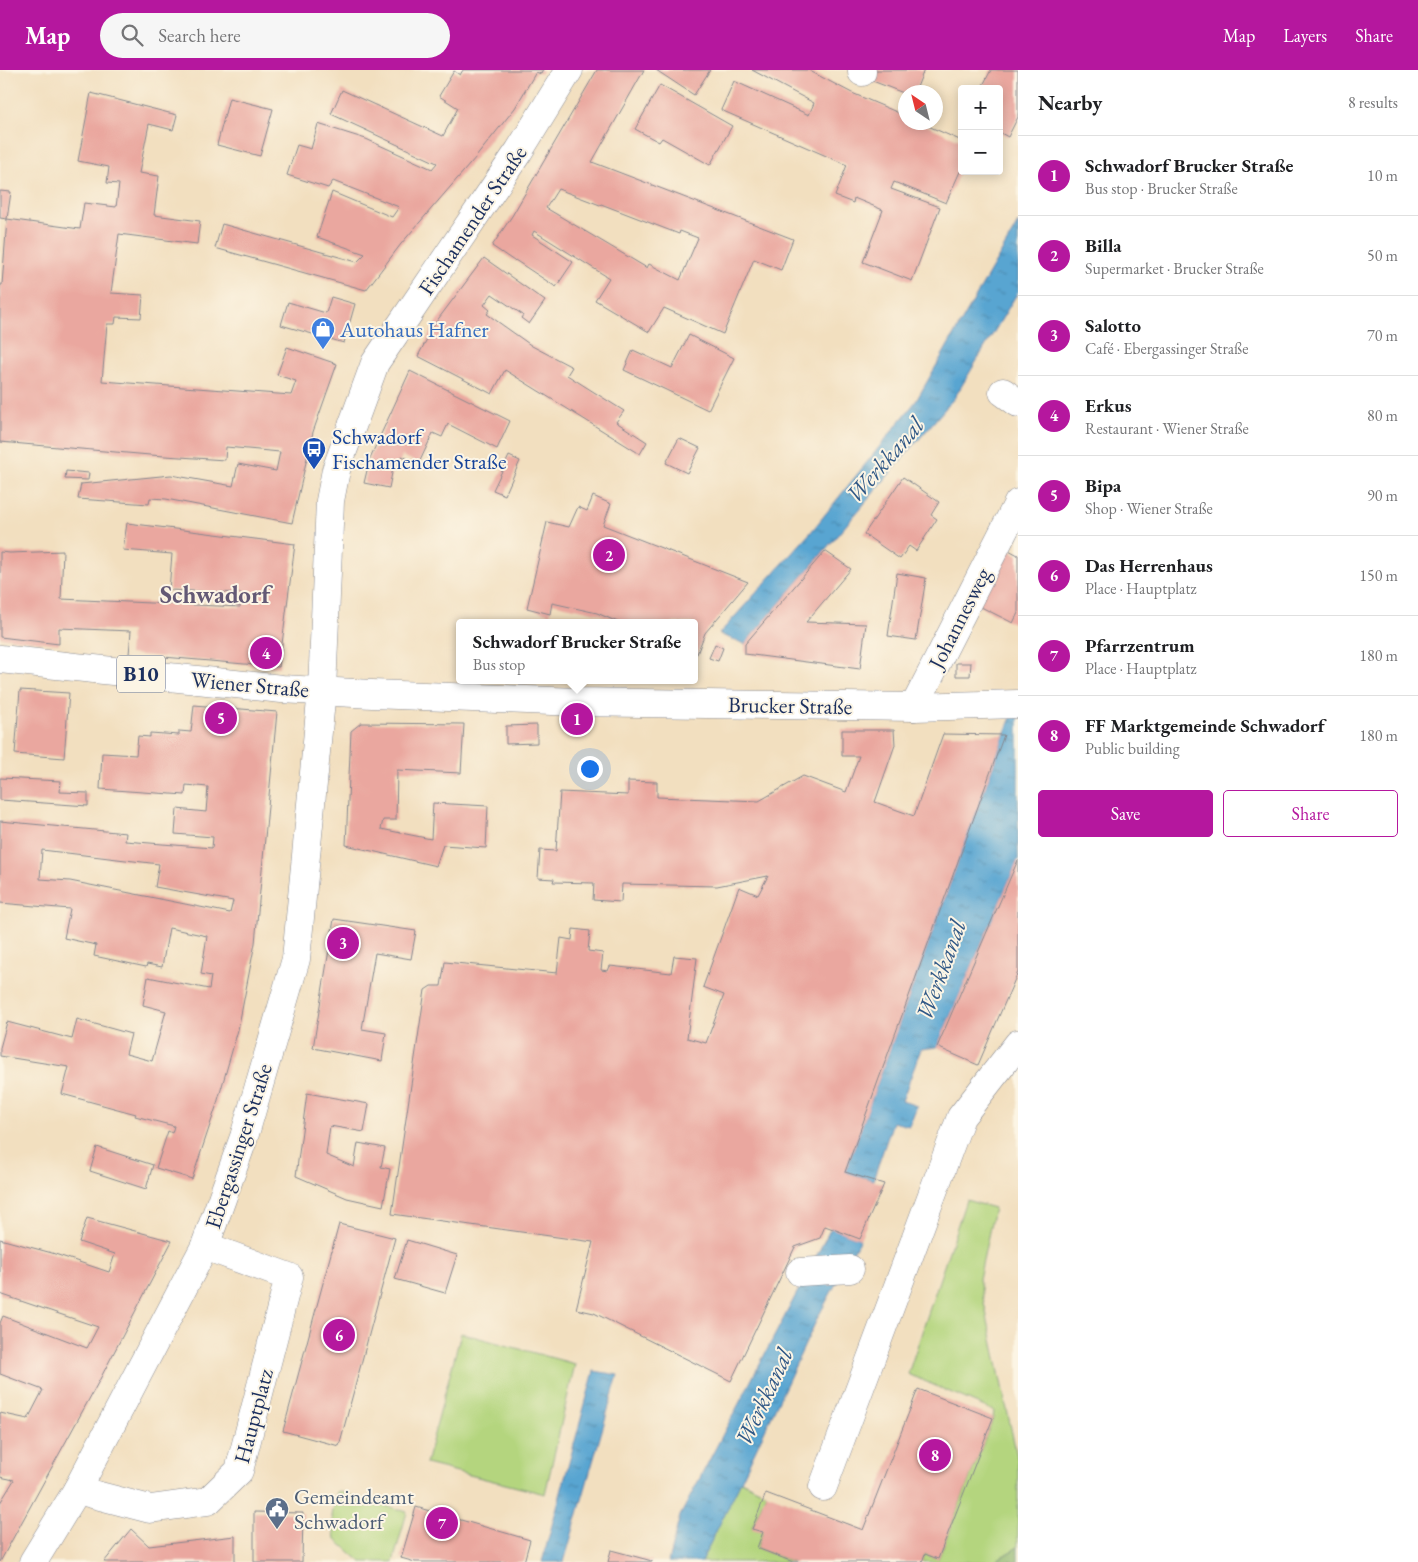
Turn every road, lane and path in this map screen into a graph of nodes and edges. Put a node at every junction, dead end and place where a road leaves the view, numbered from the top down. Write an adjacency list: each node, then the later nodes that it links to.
1 (569, 70): 4 (main road, Fischamender Straße)
2 (1018, 502): 6 (main road, Johannesweg)
3 (0, 659): 4 (main road, Wiener Straße / B10)
4 (322, 690): 6 (main road, Brucker Straße / B10); 8 (main road, Ebergassinger Straße)
5 (1009, 704): 6 (main road, Brucker Straße / B10)
6 (914, 707)
7 (1018, 1044): 11 (main road)
8 (204, 1246): 12 (main road, Ebergassinger Straße); 12 (main road, Hauptplatz)
9 (850, 1269): 10 (main road)
10 (800, 1272)
11 (822, 1487)
12 (77, 1490): 13 (main road, Ebergassinger Straße)
13 (33, 1562)

